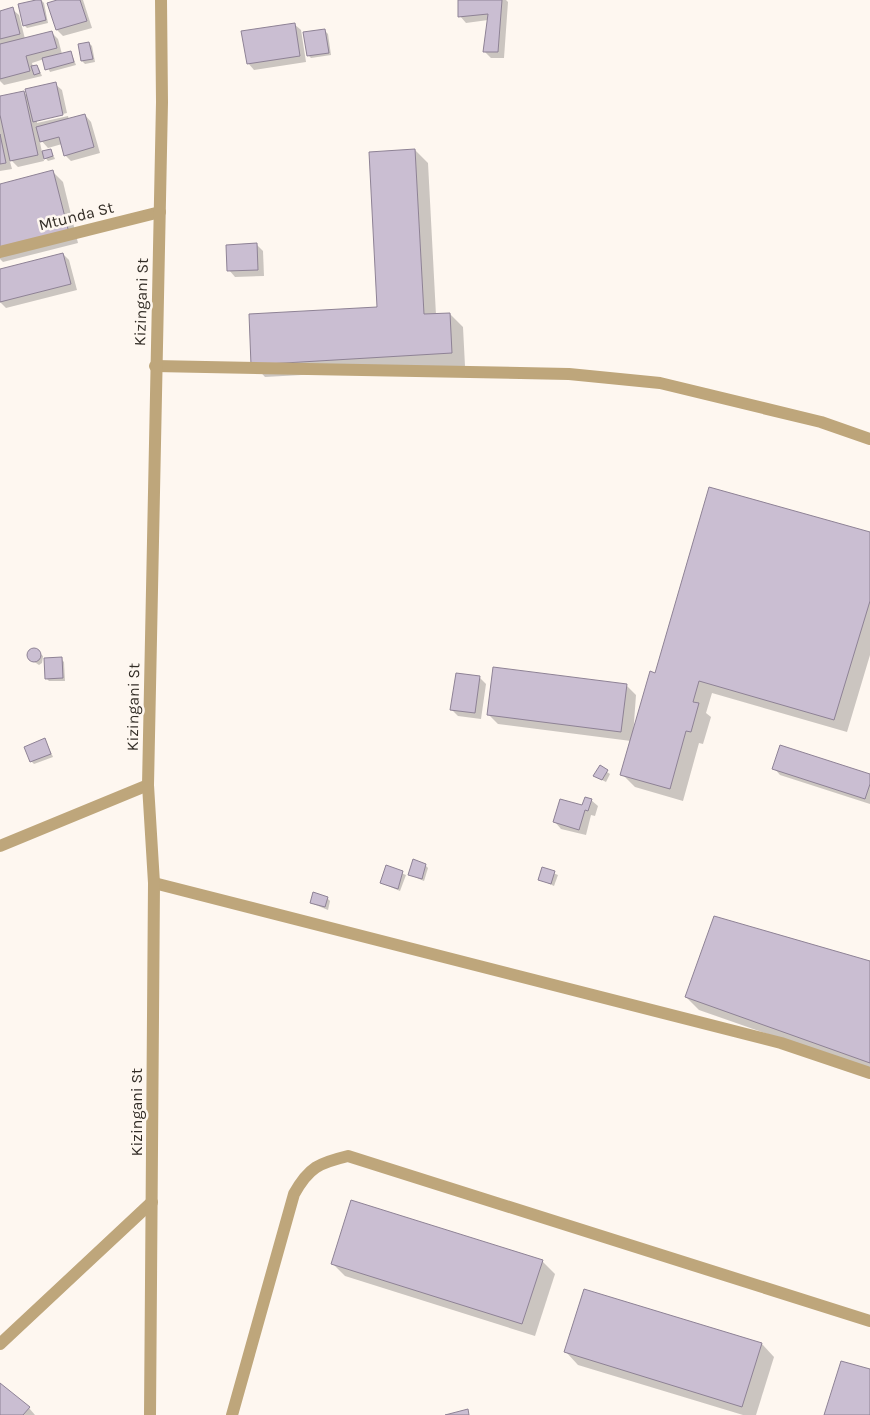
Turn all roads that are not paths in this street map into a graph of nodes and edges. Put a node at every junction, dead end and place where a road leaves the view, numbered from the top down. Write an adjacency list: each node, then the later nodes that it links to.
1 (161, 0): 2 (street, Kizingani St)
2 (160, 212): 3 (street, Mtunda St); 4 (street, Kizingani St)
3 (0, 252)
4 (155, 366): 5 (street); 6 (street, Kizingani St)
5 (870, 439)
6 (148, 786): 7 (street); 8 (street, Kizingani St)
7 (0, 846)
8 (154, 883): 9 (street); 10 (street, Kizingani St)
9 (870, 1073)
10 (152, 1202): 12 (street); 13 (street, Kizingani St)
11 (870, 1321): 14 (street)
12 (0, 1344)
13 (150, 1415)
14 (232, 1415)

